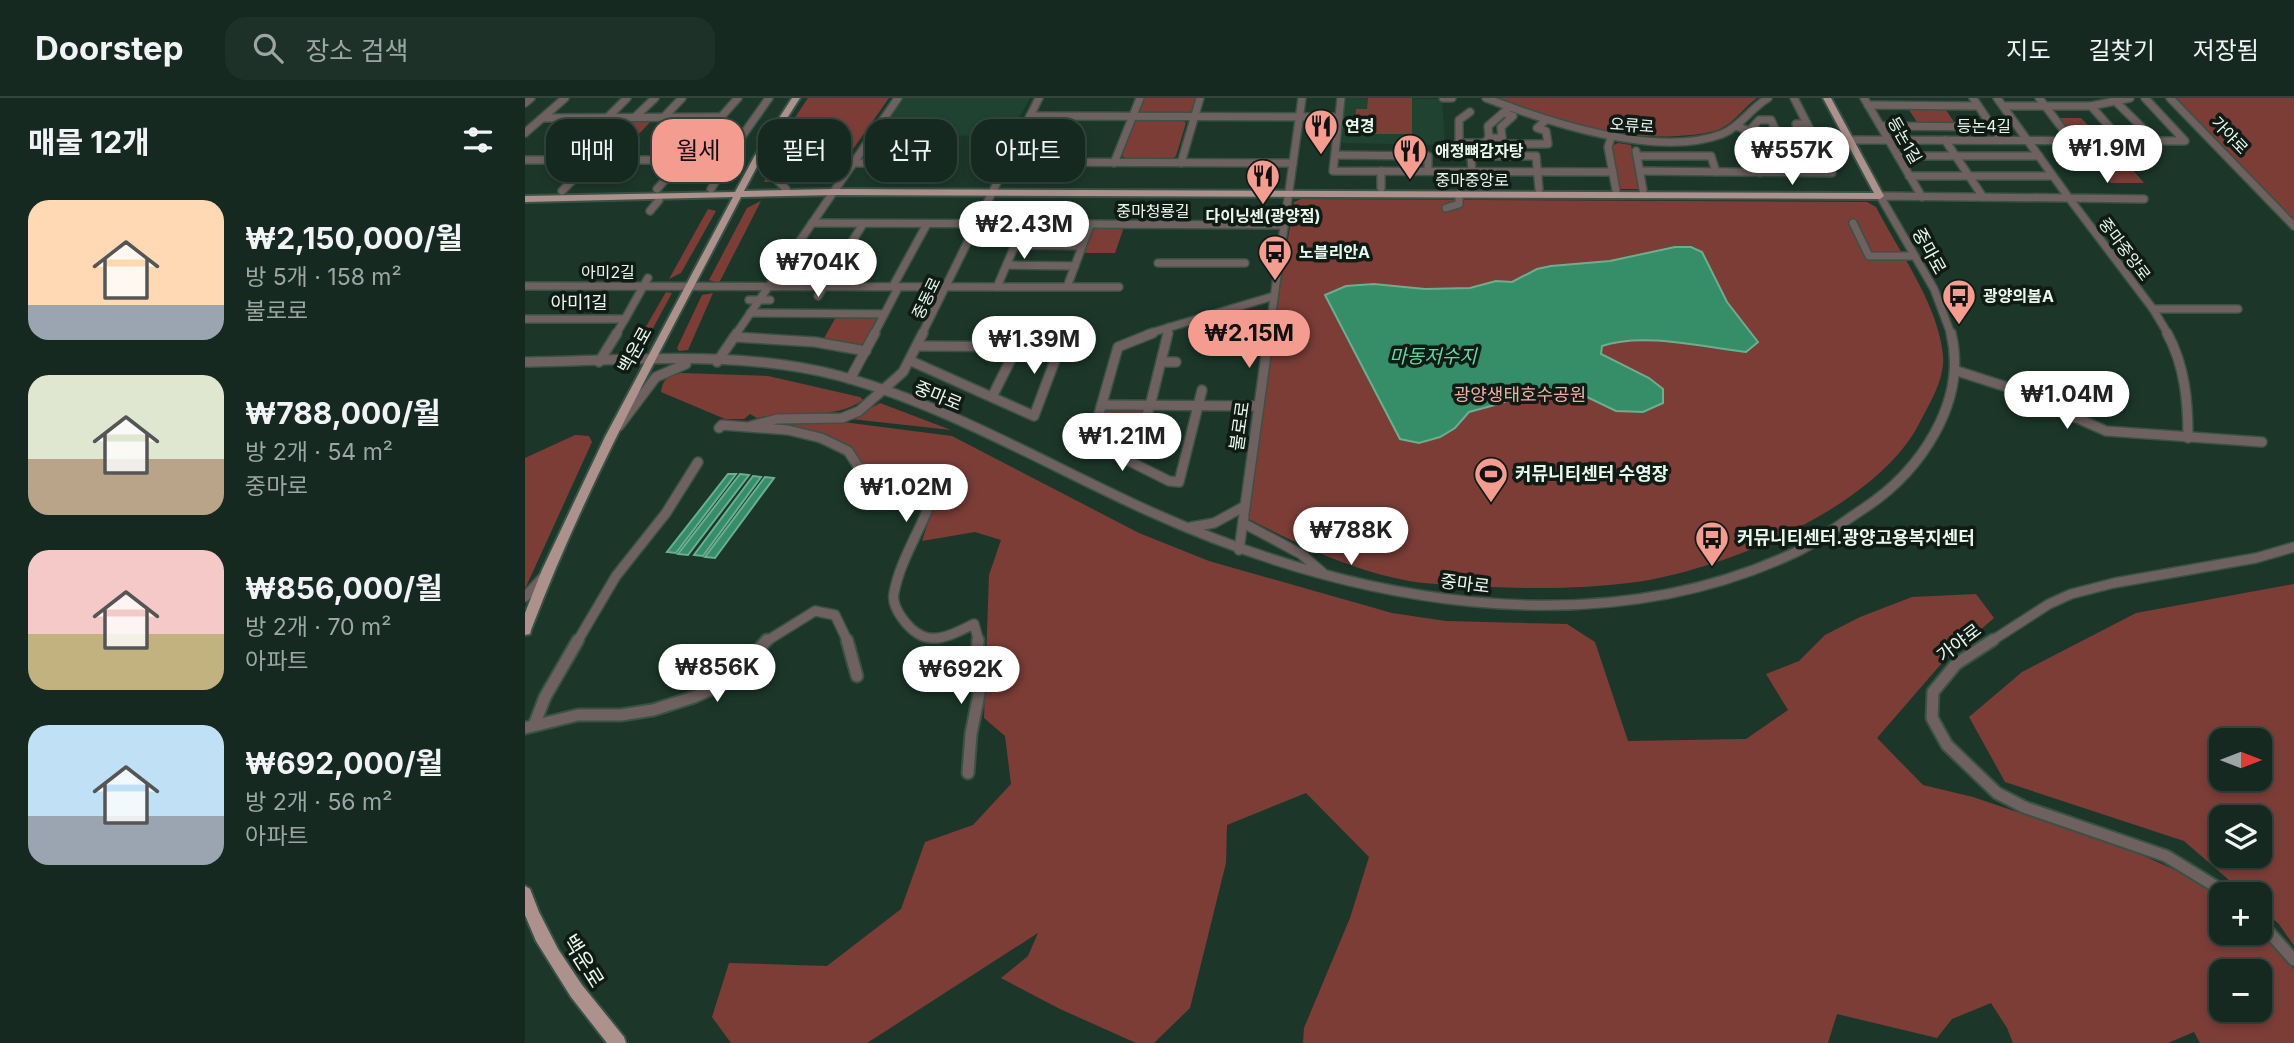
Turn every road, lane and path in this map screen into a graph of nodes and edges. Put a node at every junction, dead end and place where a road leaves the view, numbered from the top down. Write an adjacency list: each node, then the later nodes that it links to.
1 (531, 98): 29 (street)
2 (565, 98): 47 (street)
3 (627, 98): 41 (street)
4 (655, 98): 42 (street)
5 (682, 98): 43 (street)
6 (738, 98): 44 (street)
7 (769, 98): 102 (street)
8 (796, 98): 111 (main road, 백운로)
9 (898, 98): 80 (street)
10 (1039, 98): 38 (street, 중동로)
11 (1140, 98): 39 (street)
12 (1200, 98): 40 (street)
13 (1302, 98): 45 (street, 불로로)
14 (1341, 98): 46 (street)
15 (1443, 98): 16 (street)
16 (1453, 98)
17 (1486, 98): 34 (street, 오류로)
18 (1768, 98): 52 (street, 오류로)
19 (1794, 98): 50 (street)
20 (1827, 98): 59 (main road, 중마로)
21 (1864, 98): 30 (street, 등논1길)
22 (1973, 98): 31 (street)
23 (1997, 98): 32 (street)
24 (2039, 98): 35 (street)
25 (2130, 98): 28 (street)
26 (2145, 98): 67 (street, 등논4길)
27 (2170, 98): 133 (street, 가야로)
28 (2115, 100): 33 (street); 67 (street)
29 (525, 103)
30 (1868, 106): 31 (street); 51 (street, 등논1길)
31 (1978, 106): 53 (street)
32 (2003, 106): 35 (street); 64 (street)
33 (2091, 106): 35 (street); 66 (street)
34 (1510, 107): 37 (street); 49 (street, 오류로)
35 (2046, 107): 65 (street)
36 (1470, 112): 56 (street)
37 (1502, 113): 56 (street); 57 (street)
38 (1030, 116): 39 (street); 48 (street, 중동로)
39 (1133, 116): 40 (street); 83 (street)
40 (1195, 116): 45 (street); 84 (street)
41 (608, 117): 42 (street); 47 (street)
42 (635, 117): 43 (street)
43 (664, 117): 44 (street)
44 (721, 117)
45 (1299, 117): 46 (street); 85 (street, 불로로)
46 (1339, 117): 72 (street)
47 (543, 118): 55 (street)
48 (1028, 119)
49 (1546, 120): 54 (street); 58 (street, 오류로)
50 (1807, 124): 69 (street); 76 (street)
51 (1881, 126): 53 (street); 60 (street, 등논1길)
52 (1736, 127): 61 (street, 오류로); 69 (street)
53 (1992, 127): 63 (street)
54 (1537, 128): 70 (street); 70 (street)
55 (525, 134)
56 (1489, 138): 57 (street)
57 (1502, 138): 70 (street)
58 (1611, 138): 61 (street, 오류로); 90 (street)
59 (1851, 139): 60 (street, 등논4길); 115 (main road, 중마로)
60 (1888, 139): 62 (street, 등논4길); 74 (street, 등논1길)
61 (1633, 140): 73 (street)
62 (1945, 140): 63 (street, 등논4길); 77 (street)
63 (2001, 140): 64 (street, 등논4길)
64 (2027, 140): 65 (street, 등논4길); 75 (street)
65 (2071, 140): 66 (street, 등논4길)
66 (2121, 140): 67 (street, 등논4길); 71 (street)
67 (2155, 140)
68 (1768, 142): 69 (street)
69 (1781, 142)
70 (1537, 144)
71 (2103, 147)
72 (1335, 155): 86 (street); 87 (street)
73 (1637, 156): 91 (street); 92 (street)
74 (1898, 156): 77 (street); 94 (street, 등논1길)
75 (2039, 156): 77 (street); 96 (street)
76 (1824, 157): 93 (street); 93 (street)
77 (1956, 157): 95 (street)
78 (525, 160): 79 (street)
79 (546, 160)
80 (853, 163): 81 (street); 113 (street)
81 (865, 163)
82 (1085, 163): 83 (street)
83 (1114, 163): 84 (street)
84 (1181, 163): 85 (street)
85 (1293, 163): 110 (street, 불로로)
86 (1381, 171): 87 (street); 101 (street)
87 (1428, 171): 88 (street)
88 (1472, 172): 89 (street); 89 (street)
89 (1538, 172): 90 (street); 105 (street)
90 (1613, 172): 106 (street)
91 (1640, 172): 92 (street); 107 (street)
92 (1716, 172): 93 (street)
93 (1760, 173)
94 (1909, 176): 95 (street); 117 (street, 등논1길)
95 (1969, 176): 96 (street); 118 (street)
96 (2052, 176): 119 (street)
97 (571, 182): 109 (street)
98 (664, 182): 103 (street)
99 (778, 182): 112 (street)
100 (997, 182): 104 (street, 중동로)
101 (1381, 188): 105 (main road, 중마중앙로); 110 (main road, 중마중앙로)
102 (711, 189): 103 (main road); 111 (main road)
103 (657, 190): 109 (main road)
104 (993, 190): 110 (main road, 중마중앙로); 113 (main road, 중마중앙로); 129 (street, 중동로)
105 (1539, 190): 106 (main road, 중마중앙로)
106 (1616, 190): 107 (main road, 중마중앙로)
107 (1643, 190): 115 (main road, 중마중앙로)
108 (525, 191): 109 (main road)
109 (562, 191)
110 (1289, 191): 114 (main road, 중마중앙로); 132 (street, 불로로)
111 (741, 192): 112 (main road); 116 (main road); 145 (main road, 백운로)
112 (784, 192): 113 (main road, 중마중앙로)
113 (833, 192): 125 (street)
114 (1458, 194): 115 (main road, 중마중앙로); 123 (street)
115 (1879, 194): 117 (street, 중마중앙로); 136 (street, 중마로)
116 (699, 195): 120 (main road); 122 (main road)
117 (1921, 197): 118 (street, 중마중앙로)
118 (1983, 197): 119 (street, 중마중앙로)
119 (2069, 198): 121 (street); 161 (street, 중마중앙로)
120 (525, 199): 122 (main road)
121 (2144, 199)
122 (659, 200): 124 (street)
123 (1446, 208)
124 (650, 211)
125 (812, 223): 127 (street, 중마청룡길); 147 (street)
126 (1853, 223): 136 (street)
127 (863, 224): 128 (street, 중마청룡길); 148 (street)
128 (927, 224): 129 (street, 중마청룡길); 153 (street)
129 (977, 224): 130 (street, 중마청룡길); 149 (street, 중동로)
130 (1024, 224): 131 (street, 중마청룡길); 134 (street)
131 (1090, 225): 132 (street, 중마청룡길); 135 (street)
132 (1284, 225): 157 (street, 불로로)
133 (2294, 226)
134 (1015, 245): 135 (street); 139 (street)
135 (1082, 246): 140 (street)
136 (1913, 256): 182 (street, 중마로)
137 (1158, 263): 138 (street)
138 (1245, 263)
139 (1007, 265): 140 (street); 150 (street)
140 (1075, 266): 151 (street)
141 (561, 278): 144 (street)
142 (646, 282): 144 (street, 아미2길); 145 (street, 아미2길); 167 (street)
143 (525, 286): 144 (street, 아미2길)
144 (554, 286)
145 (691, 286): 146 (street, 아미2길); 177 (main road, 백운로)
146 (743, 286): 147 (street, 아미2길); 154 (street)
147 (769, 286): 148 (street, 아미2길); 159 (street)
148 (824, 286): 153 (street, 아미2길); 155 (street)
149 (947, 286): 150 (street); 153 (street); 171 (street, 중동로)
150 (997, 287): 151 (street)
151 (1067, 287): 152 (street)
152 (1119, 287)
153 (894, 291): 156 (street); 164 (street)
154 (737, 295)
155 (818, 296)
156 (885, 296)
157 (1274, 296): 165 (street); 190 (street, 불로로)
158 (748, 300): 159 (street)
159 (759, 300): 160 (street); 163 (street)
160 (770, 300)
161 (2153, 309): 162 (street); 194 (street, 중마중앙로)
162 (2238, 309)
163 (751, 313): 164 (street); 170 (street)
164 (884, 314): 173 (street)
165 (1208, 315): 168 (street); 169 (street)
166 (525, 319): 167 (street, 아미1길)
167 (625, 319): 176 (street, 아미1길)
168 (1169, 327): 180 (street); 187 (street)
169 (1218, 330)
170 (734, 337): 173 (street); 179 (street)
171 (918, 346): 172 (street); 174 (street, 중동로)
172 (1017, 347): 186 (street); 186 (street)
173 (866, 351): 183 (street)
174 (911, 361): 185 (street, 중동로); 186 (street)
175 (525, 362): 176 (street, 중마로)
176 (600, 362): 177 (street, 중마로)
177 (651, 362): 178 (street, 중마로); 193 (main road, 백운로)
178 (690, 362): 179 (street, 중마로); 193 (street)
179 (717, 362): 183 (street, 중마로)
180 (1161, 362): 181 (street); 188 (street)
181 (1176, 362)
182 (1957, 371): 194 (street); 203 (street, 중마로)
183 (850, 379): 185 (street, 중마로)
184 (1202, 390): 189 (street)
185 (884, 391): 191 (street, 중동로); 199 (street, 중마로)
186 (992, 397)
187 (1102, 405): 188 (street); 196 (street)
188 (1150, 406): 189 (street); 196 (street)
189 (1199, 406): 190 (street); 196 (street)
190 (1259, 406): 198 (street, 불로로)
191 (749, 426): 192 (street); 209 (street)
192 (719, 428)
193 (610, 437): 202 (main road, 백운로)
194 (2188, 438): 195 (street)
195 (2262, 442)
196 (1131, 461)
197 (698, 462): 208 (street)
198 (1245, 506): 199 (street); 201 (street, 불로로); 203 (street)
199 (1183, 526): 201 (street, 중마로)
200 (2294, 547): 210 (street, 가야로)
201 (1239, 550): 203 (street, 중마로)
202 (548, 570): 204 (street); 205 (main road, 백운로)
203 (1327, 576)
204 (525, 597)
205 (529, 610): 206 (main road, 백운로)
206 (525, 631)
207 (857, 676): 208 (street)
208 (530, 726)
209 (968, 773)
210 (2209, 882)
211 (525, 894): 214 (main road, 백운로)
212 (2272, 935): 213 (street)
213 (2294, 960)
214 (618, 1043)

